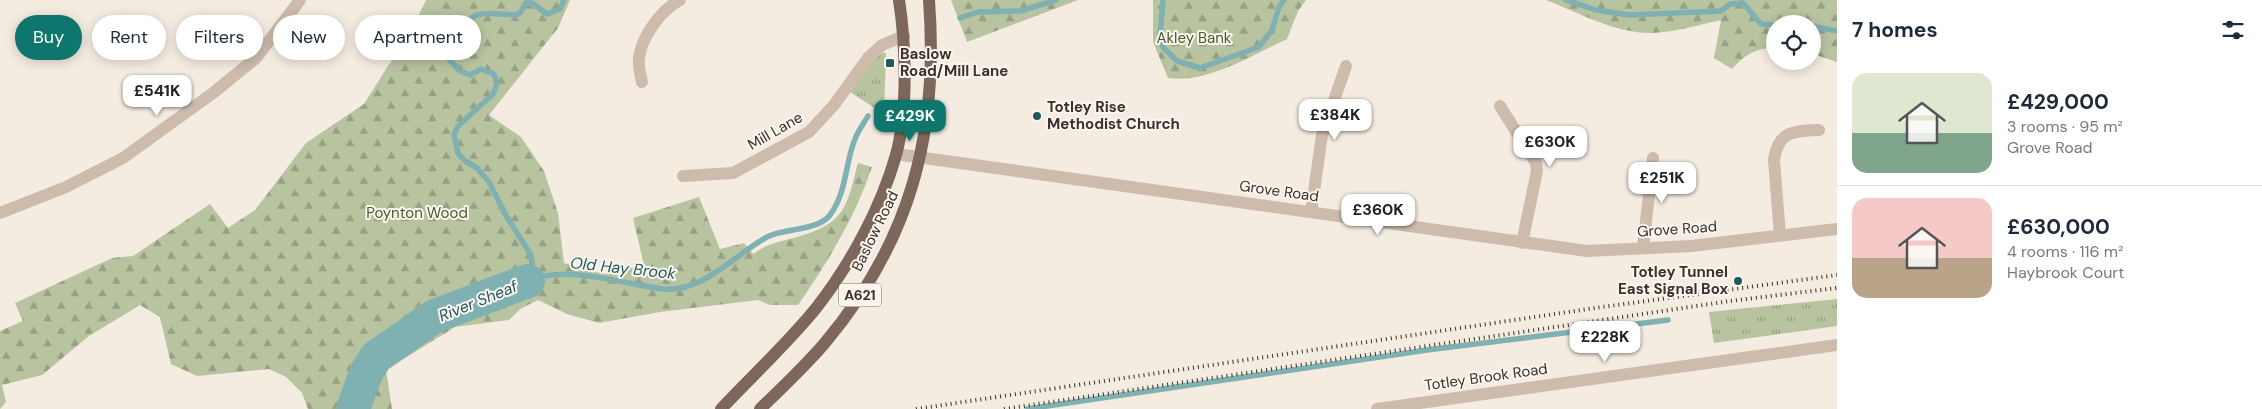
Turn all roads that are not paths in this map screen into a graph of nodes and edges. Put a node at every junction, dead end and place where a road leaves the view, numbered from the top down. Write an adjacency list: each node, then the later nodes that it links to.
1 (300, 0): 15 (street)
2 (680, 0): 7 (street)
3 (899, 0): 5 (main road, A621)
4 (929, 0): 11 (main road, Baslow Road / A621)
5 (904, 36): 10 (main road, A621); 13 (street, Mill Lane)
6 (1346, 66): 14 (street)
7 (642, 82)
8 (1500, 106): 18 (street)
9 (1819, 130): 17 (street)
10 (896, 154): 11 (street, Grove Road); 21 (main road, A621)
11 (921, 156): 14 (street, Grove Road); 22 (main road, Baslow Road / A621)
12 (1653, 158): 19 (street)
13 (683, 176)
14 (1310, 212): 18 (street, Grove Road)
15 (0, 213)
16 (1837, 229): 17 (street, Grove Road)
17 (1780, 235): 19 (street, Grove Road)
18 (1522, 243): 19 (street, Grove Road)
19 (1643, 248)
20 (1837, 345): 23 (street, Totley Brook Road)
21 (721, 409)
22 (760, 409)
23 (1378, 409)

